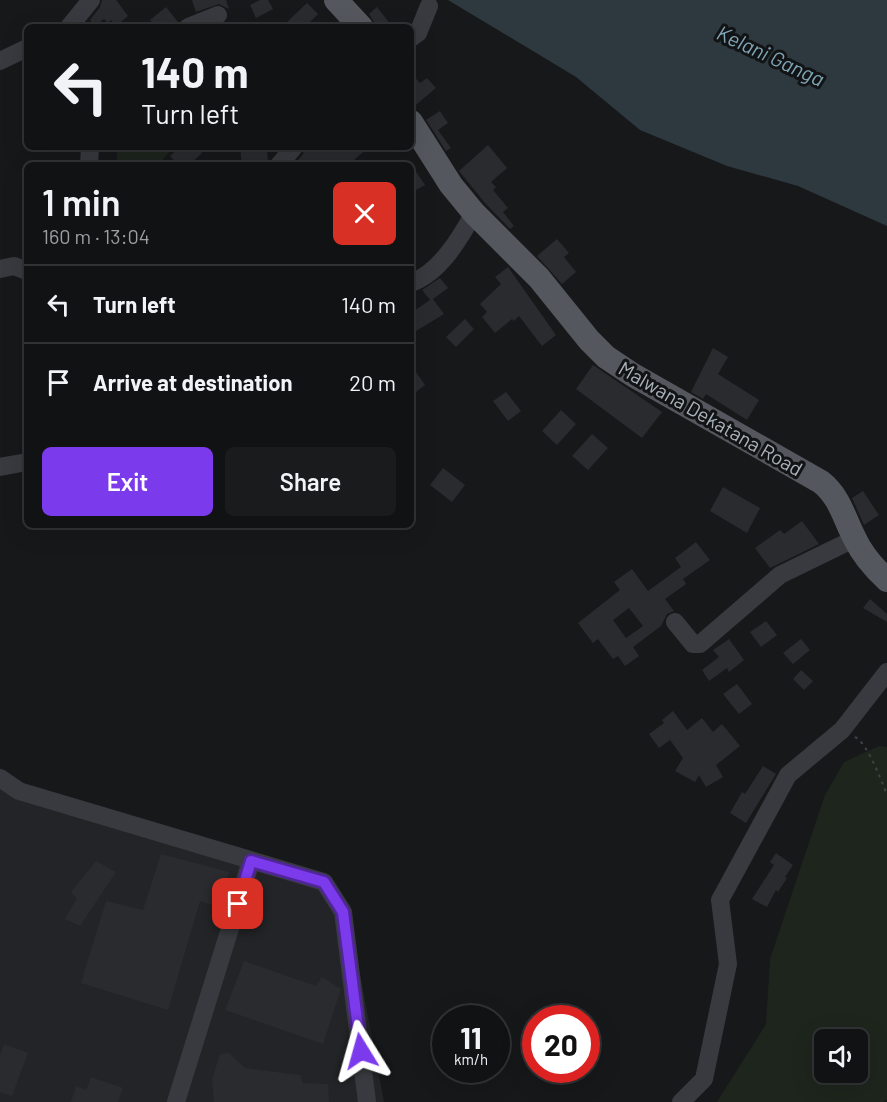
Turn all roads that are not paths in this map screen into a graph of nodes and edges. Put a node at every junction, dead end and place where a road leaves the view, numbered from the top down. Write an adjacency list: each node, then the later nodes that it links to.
1 (91, 0): 5 (street)
2 (336, 0): 7 (main road)
3 (429, 6): 8 (street)
4 (218, 15): 6 (street)
5 (71, 24)
6 (196, 24)
7 (358, 24)
8 (414, 36)
9 (24, 49): 10 (street)
10 (0, 61)
11 (414, 127): 14 (main road, Malwana Dekatana Road)
12 (292, 150): 13 (street)
13 (282, 162)
14 (474, 213): 17 (street); 20 (main road, Malwana Dekatana Road)
15 (0, 268): 16 (street)
16 (24, 270)
17 (414, 281)
18 (24, 463): 19 (street)
19 (0, 467)
20 (854, 539): 21 (main road, Malwana Dekatana Road); 22 (street)
21 (887, 580)
22 (675, 622)
23 (887, 672): 28 (street)
24 (0, 778): 25 (street)
25 (251, 861): 26 (street); 27 (street)
26 (176, 1102)
27 (368, 1102)
28 (681, 1102)

